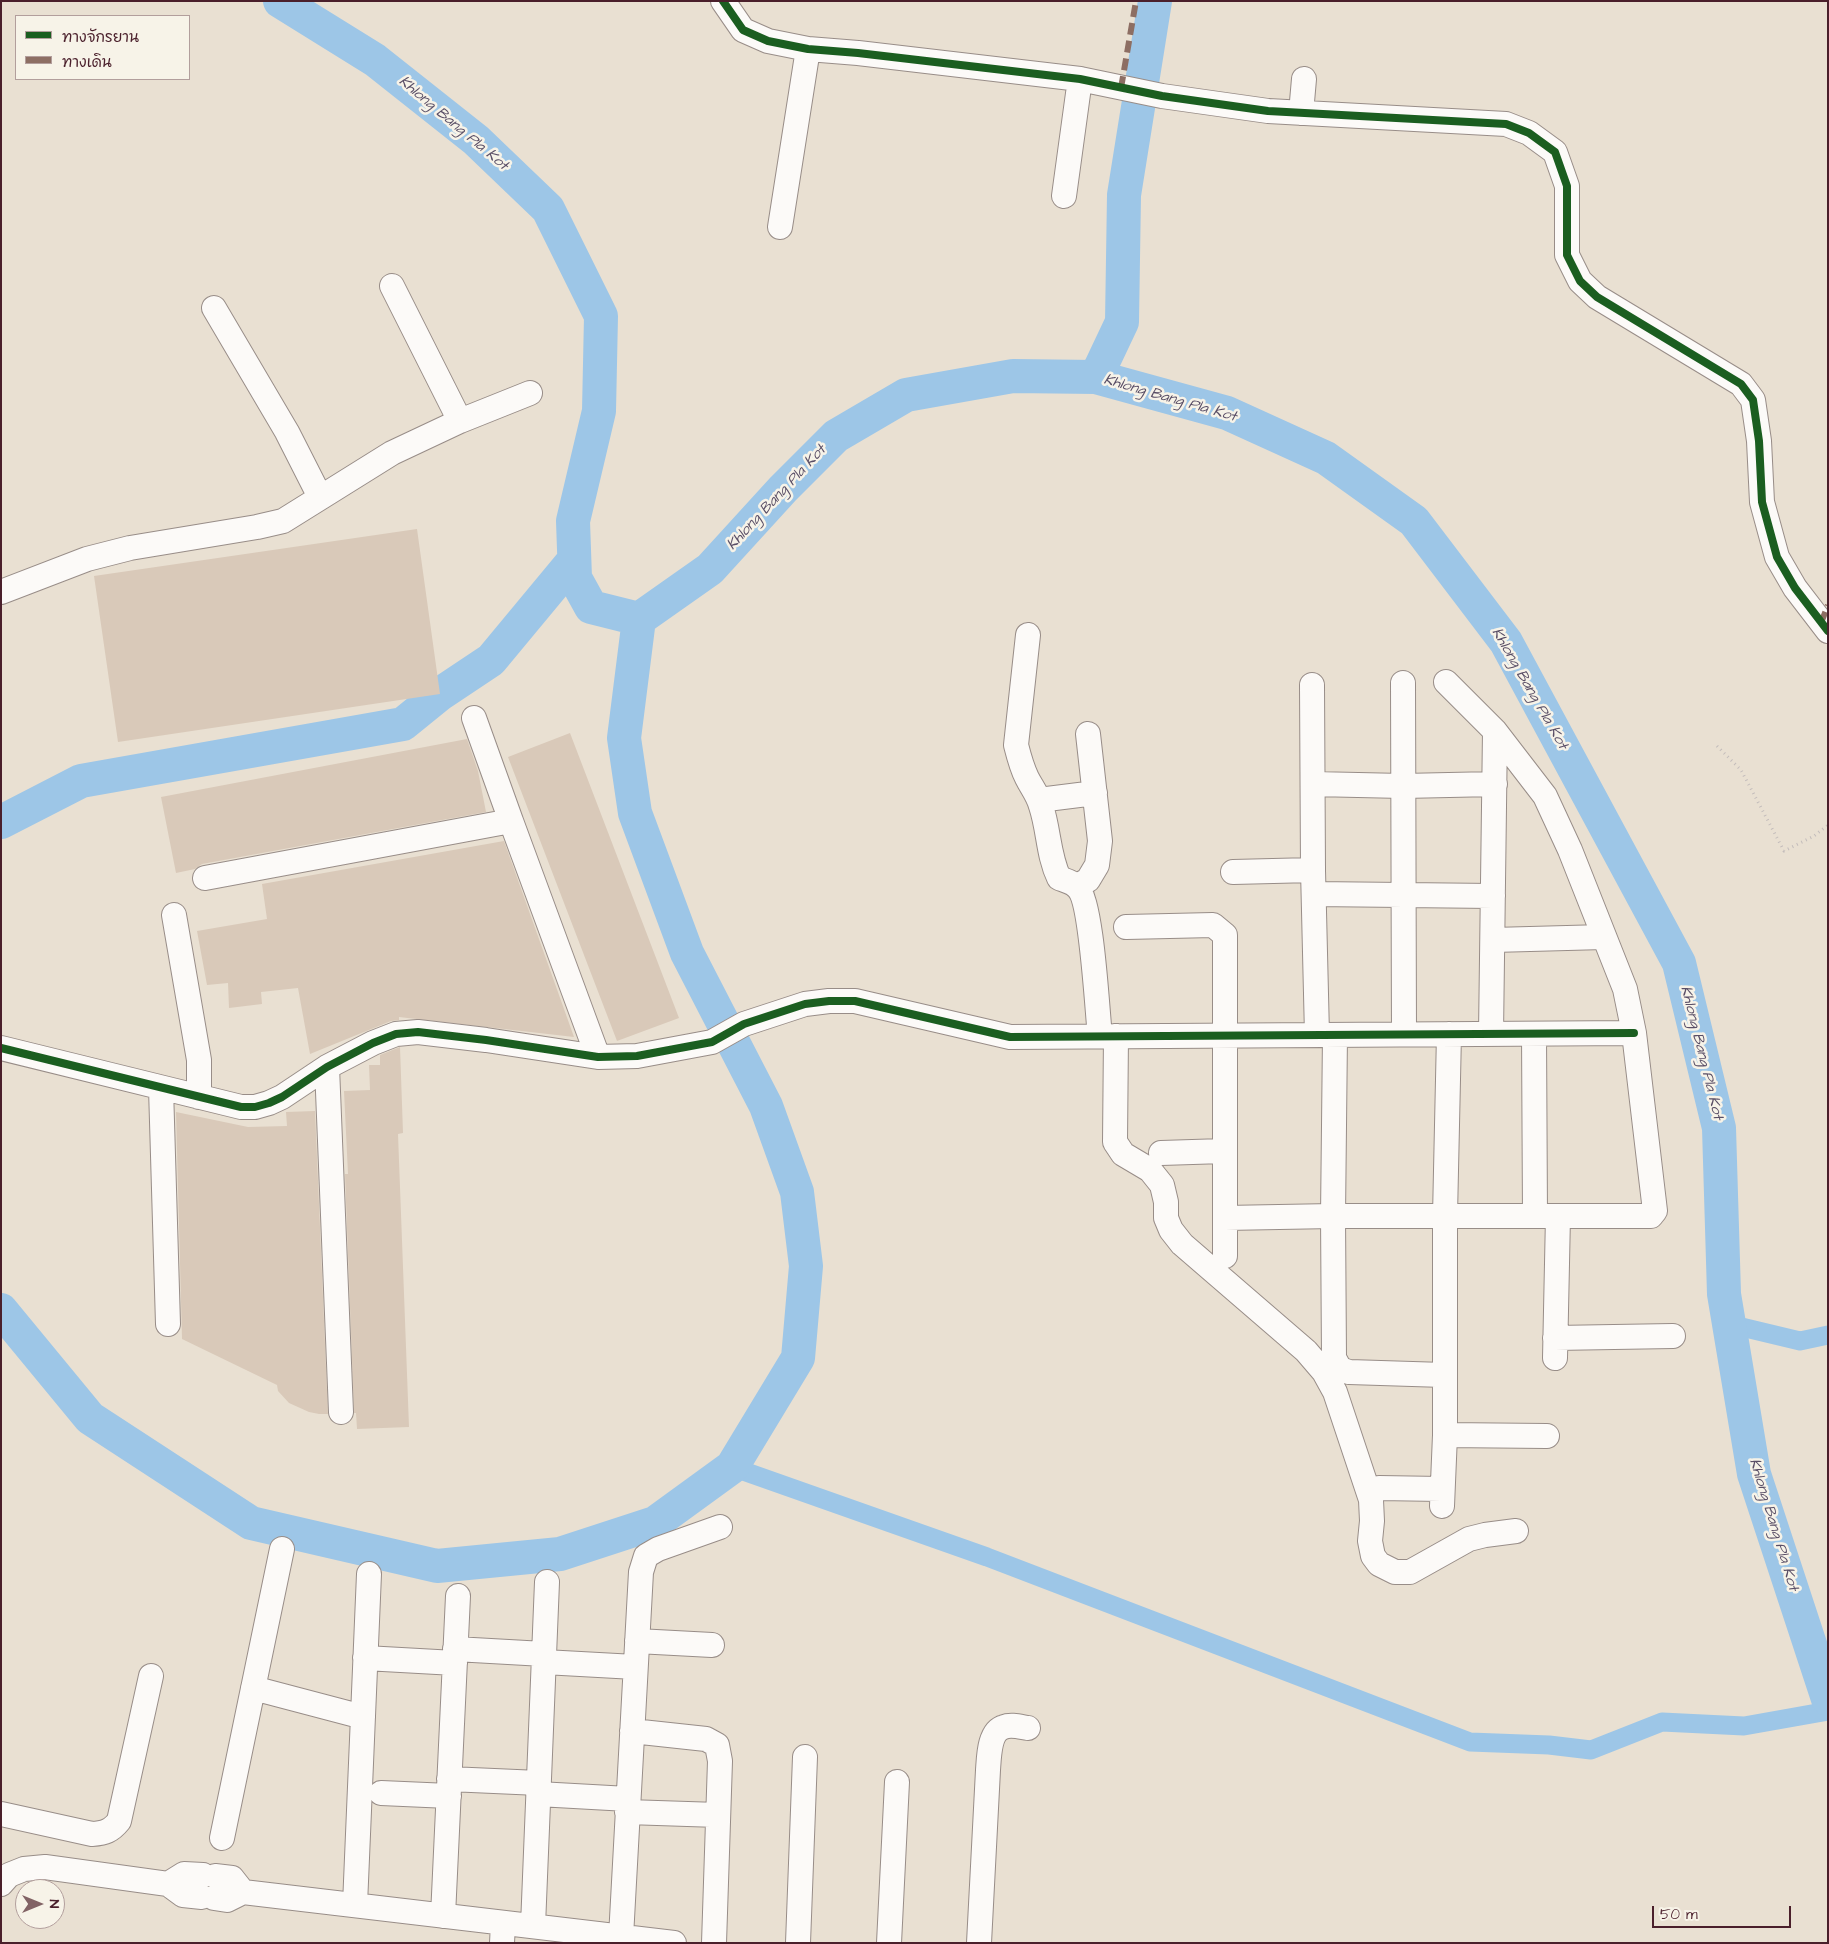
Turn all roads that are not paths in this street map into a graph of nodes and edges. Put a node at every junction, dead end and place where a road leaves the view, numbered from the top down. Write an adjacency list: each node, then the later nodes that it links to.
1 (723, 1): 2 (street)
2 (808, 49): 4 (street); 7 (street)
3 (1304, 79): 5 (street)
4 (1091, 81): 5 (street); 6 (street)
5 (1301, 112): 14 (street)
6 (1064, 196)
7 (780, 227)
8 (392, 286): 11 (street)
9 (214, 308): 12 (street)
10 (530, 393): 11 (street)
11 (460, 421): 12 (street)
12 (320, 497): 13 (street)
13 (1, 592)
14 (1828, 631)
15 (1028, 635): 26 (street)
16 (1446, 682): 20 (street)
17 (1403, 683): 24 (street)
18 (1312, 685): 22 (street)
19 (474, 718): 27 (street)
20 (1495, 731): 23 (street); 37 (street)
21 (1088, 734): 25 (street)
22 (1312, 784): 24 (street); 28 (street)
23 (1495, 784): 24 (street); 34 (street)
24 (1403, 786): 33 (street)
25 (1095, 793): 26 (street); 31 (street)
26 (1039, 800): 31 (street)
27 (512, 821): 30 (street); 48 (street)
28 (1313, 870): 29 (street); 32 (street)
29 (1233, 872)
30 (205, 878)
31 (1077, 886): 46 (street)
32 (1314, 894): 33 (street); 45 (street)
33 (1404, 896): 34 (street); 41 (street)
34 (1493, 896): 38 (street)
35 (174, 915): 51 (street)
36 (1126, 927): 40 (street)
37 (1604, 937): 38 (street); 39 (street)
38 (1493, 940): 43 (street)
39 (1634, 1033): 44 (street); 56 (street)
40 (1225, 1034): 45 (street); 46 (street); 52 (street)
41 (1404, 1034): 42 (street); 45 (street)
42 (1449, 1034): 43 (street); 55 (street)
43 (1491, 1034): 44 (street)
44 (1534, 1034): 56 (street)
45 (1326, 1035): 54 (street)
46 (1108, 1036): 48 (street); 67 (street)
47 (1, 1048): 50 (street)
48 (598, 1057): 49 (street)
49 (327, 1067): 51 (street); 62 (street)
50 (160, 1088): 51 (street); 59 (street)
51 (199, 1097)
52 (1224, 1151): 53 (street); 57 (street)
53 (1161, 1153)
54 (1333, 1216): 55 (street); 57 (street); 61 (street)
55 (1445, 1216): 56 (street); 61 (street)
56 (1546, 1216): 60 (street)
57 (1225, 1218): 58 (street)
58 (1225, 1256)
59 (168, 1324)
60 (1673, 1336)
61 (1444, 1375): 63 (street)
62 (341, 1412)
63 (1445, 1435): 64 (street); 65 (street)
64 (1547, 1436)
65 (1379, 1488)
66 (720, 1527): 72 (street)
67 (1516, 1531)
68 (282, 1549): 79 (street)
69 (369, 1574): 75 (street)
70 (547, 1582): 76 (street)
71 (458, 1596): 74 (street)
72 (637, 1641): 73 (street); 77 (street)
73 (712, 1645)
74 (455, 1656): 75 (street); 76 (street); 85 (street)
75 (365, 1658): 80 (street)
76 (544, 1658): 77 (street); 86 (street)
77 (635, 1668): 82 (street)
78 (151, 1676): 89 (street)
79 (253, 1688): 80 (street); 91 (street)
80 (363, 1716): 93 (street)
81 (1028, 1728): 103 (street)
82 (632, 1732): 88 (street); 90 (street)
83 (805, 1757): 101 (street)
84 (897, 1782): 102 (street)
85 (449, 1787): 86 (street); 87 (street); 94 (street)
86 (539, 1789): 88 (street); 95 (street)
87 (381, 1792)
88 (628, 1805): 90 (street); 97 (street)
89 (1, 1814)
90 (718, 1815): 100 (street)
91 (222, 1838)
92 (1, 1884): 93 (street)
93 (355, 1905): 94 (street)
94 (443, 1916): 96 (street)
95 (533, 1926): 96 (street); 98 (street)
96 (503, 1933)
97 (621, 1936): 98 (street); 99 (street)
98 (586, 1938)
99 (674, 1943)
100 (714, 1943)
101 (798, 1943)
102 (889, 1943)
103 (979, 1943)

